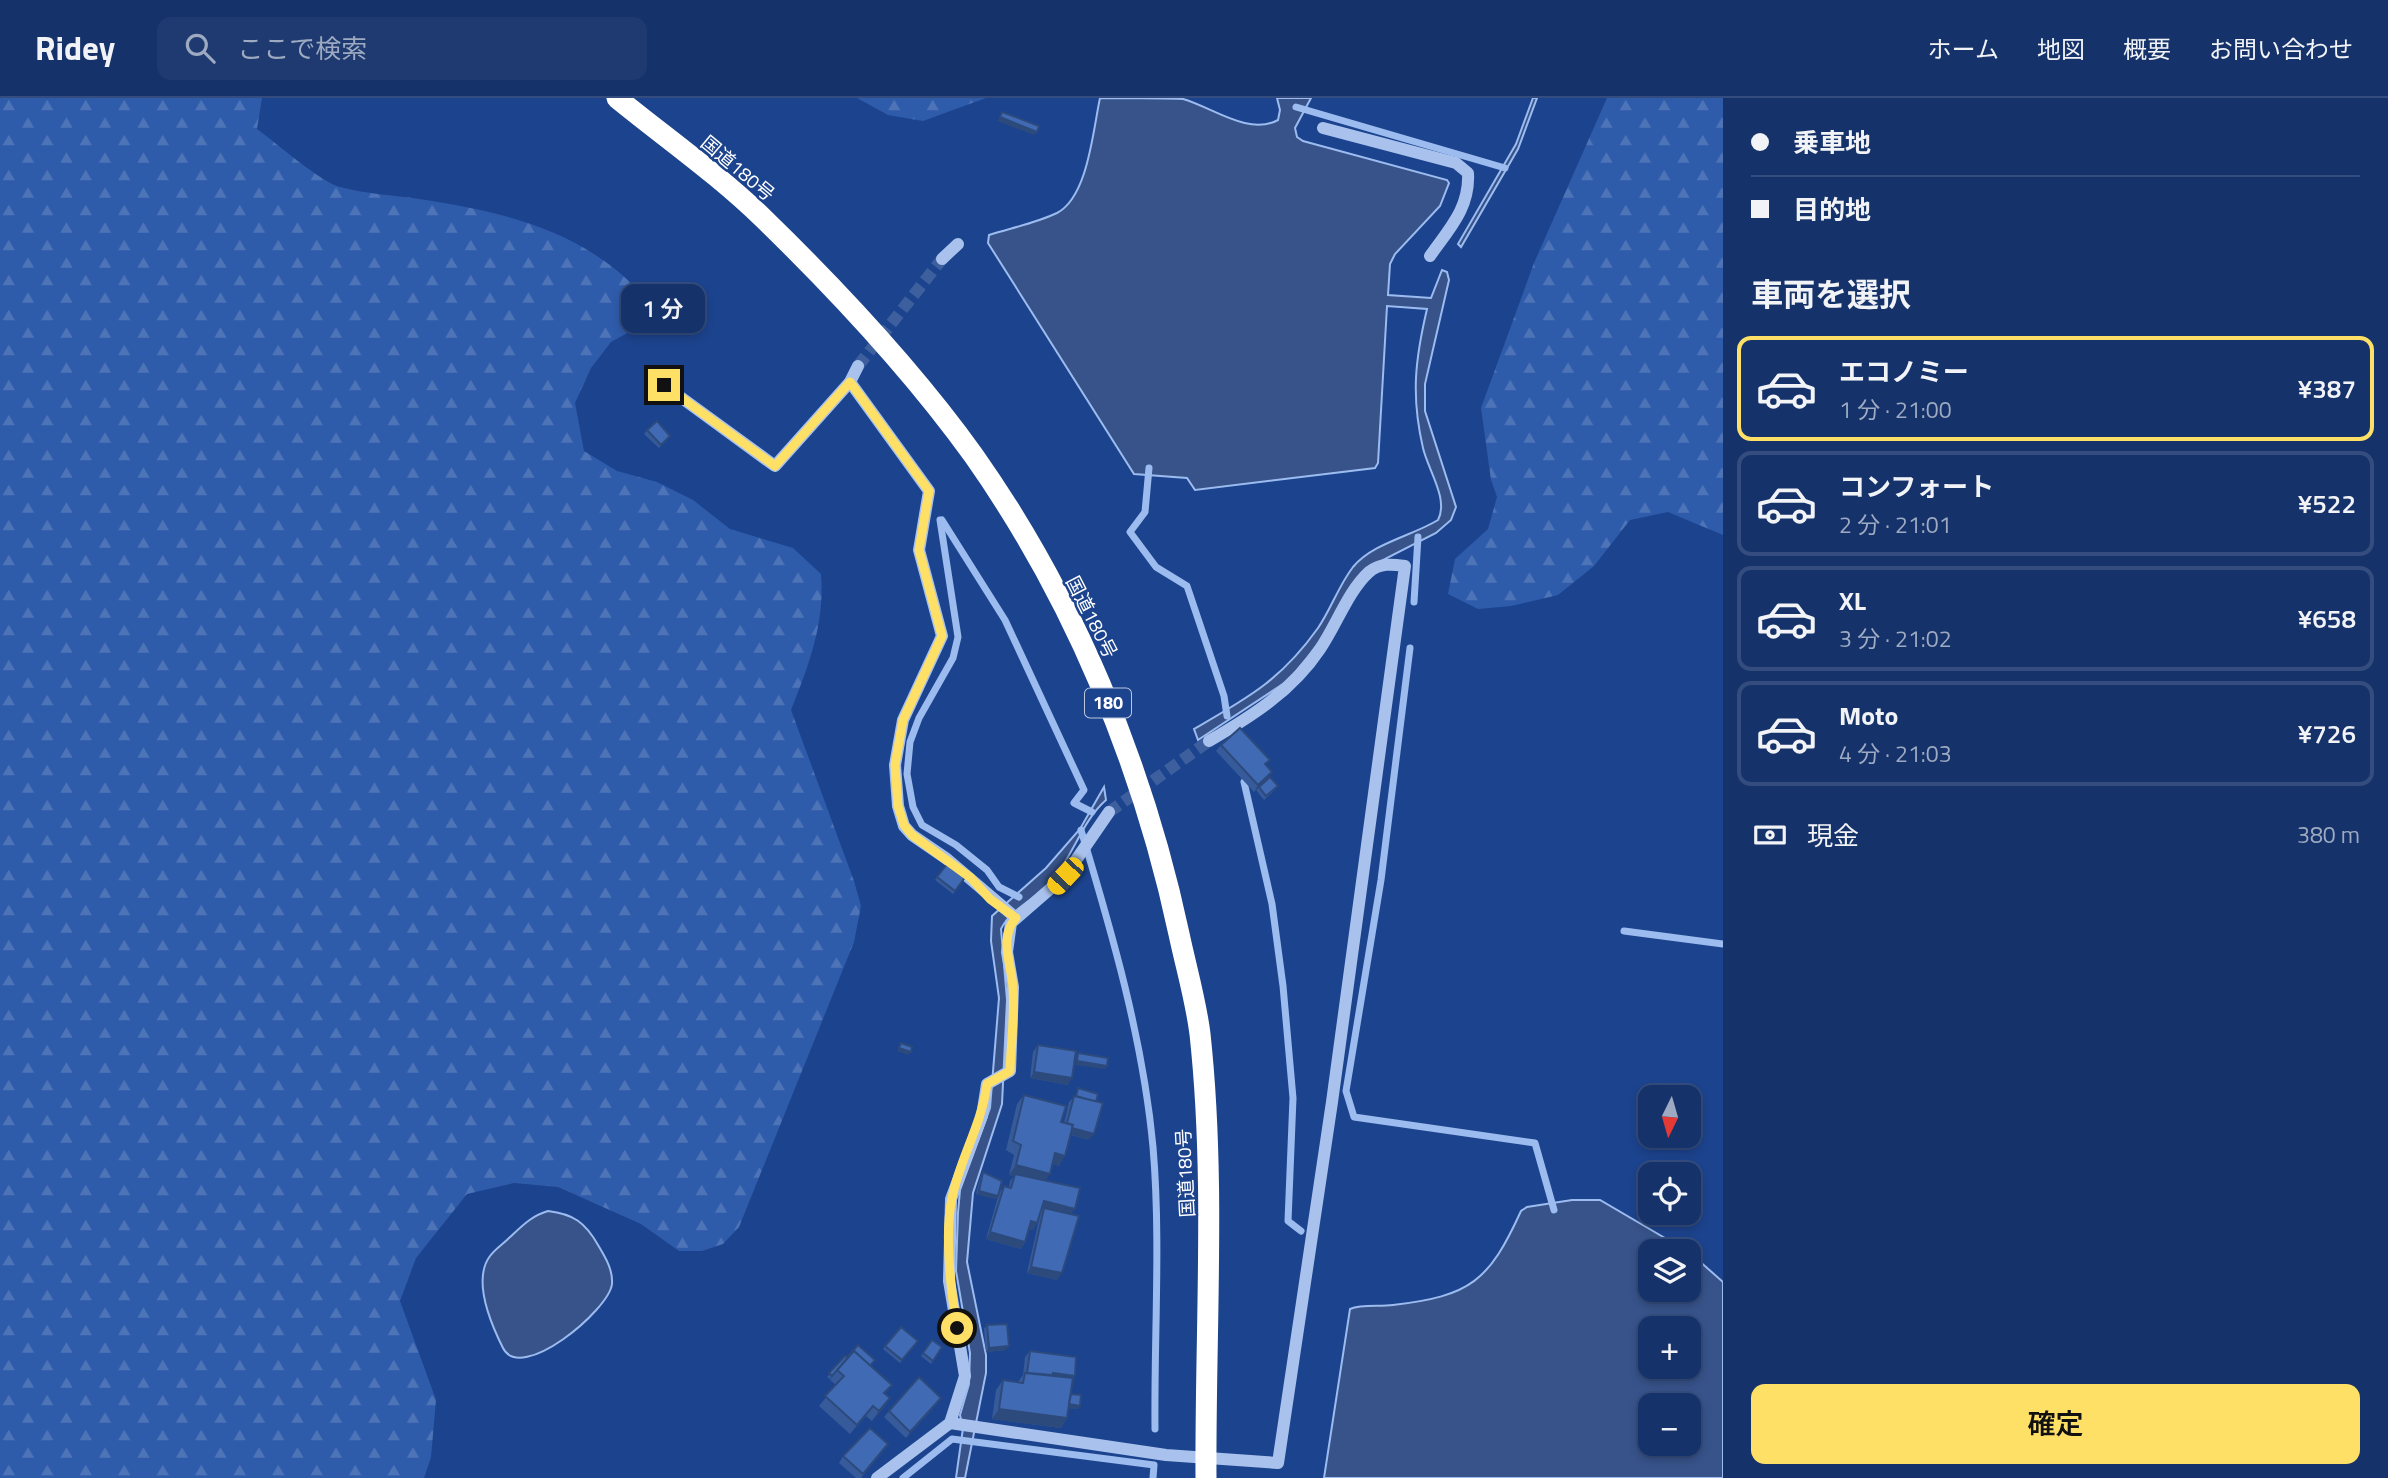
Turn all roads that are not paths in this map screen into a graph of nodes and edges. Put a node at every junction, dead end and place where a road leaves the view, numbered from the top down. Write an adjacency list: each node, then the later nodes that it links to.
1 (617, 98): 14 (highway, 国道180号 / 180)
2 (1323, 128): 4 (street)
3 (958, 244): 5 (street)
4 (1430, 256)
5 (942, 259)
6 (858, 366): 7 (street)
7 (850, 382): 8 (street); 11 (street)
8 (664, 385)
9 (1209, 741): 13 (street)
10 (1109, 812): 11 (street)
11 (1014, 917): 12 (street)
12 (950, 1423): 14 (street); 15 (street)
13 (1278, 1463): 14 (street); 16 (street)
14 (1206, 1468)
15 (877, 1478)
16 (1277, 1478)

